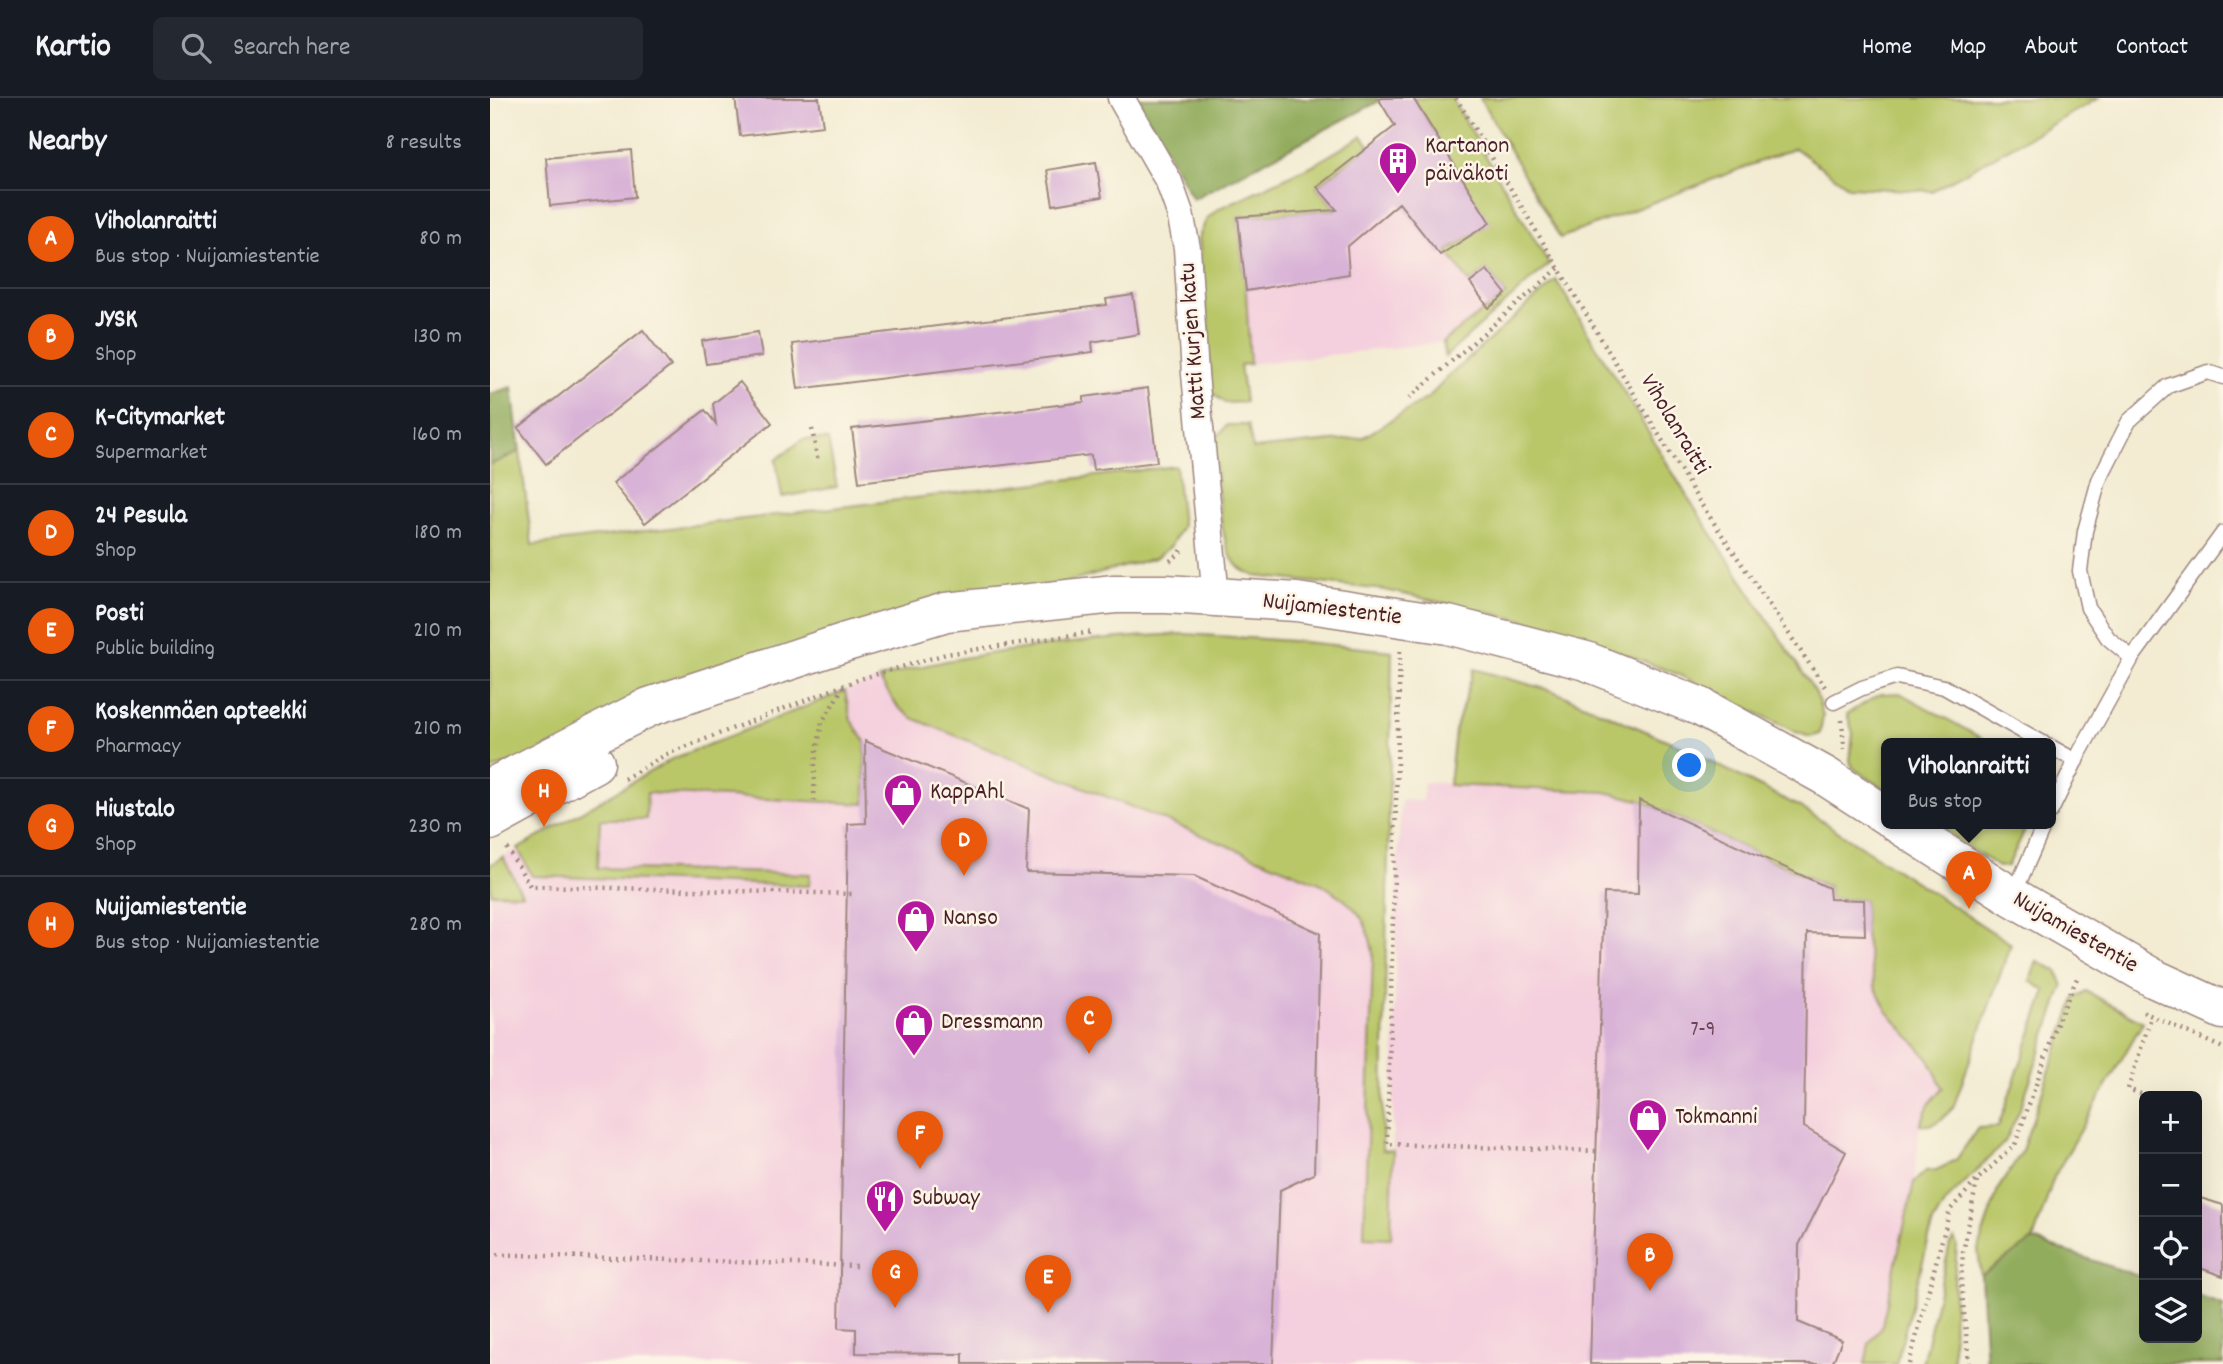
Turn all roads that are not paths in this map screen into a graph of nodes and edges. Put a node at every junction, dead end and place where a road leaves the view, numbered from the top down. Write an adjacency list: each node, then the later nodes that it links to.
1 (1121, 98): 4 (street, Matti Kurjen katu)
2 (2223, 377): 5 (lane)
3 (2223, 533): 5 (lane)
4 (1216, 598): 6 (main road, Nuijamiestentie); 13 (main road, Nuijamiestentie)
5 (2132, 658): 10 (lane)
6 (745, 676): 11 (main road, Nuijamiestentie); 16 (main road, Nuijamiestentie)
7 (1834, 702): 8 (lane)
8 (2034, 738)
9 (2056, 750): 10 (lane)
10 (2076, 761): 12 (lane)
11 (490, 788)
12 (2056, 801)
13 (1881, 812)
14 (1906, 829): 17 (main road, Nuijamiestentie)
15 (2042, 829): 17 (lane)
16 (503, 841)
17 (2013, 897): 18 (main road, Nuijamiestentie)
18 (2223, 1010)

